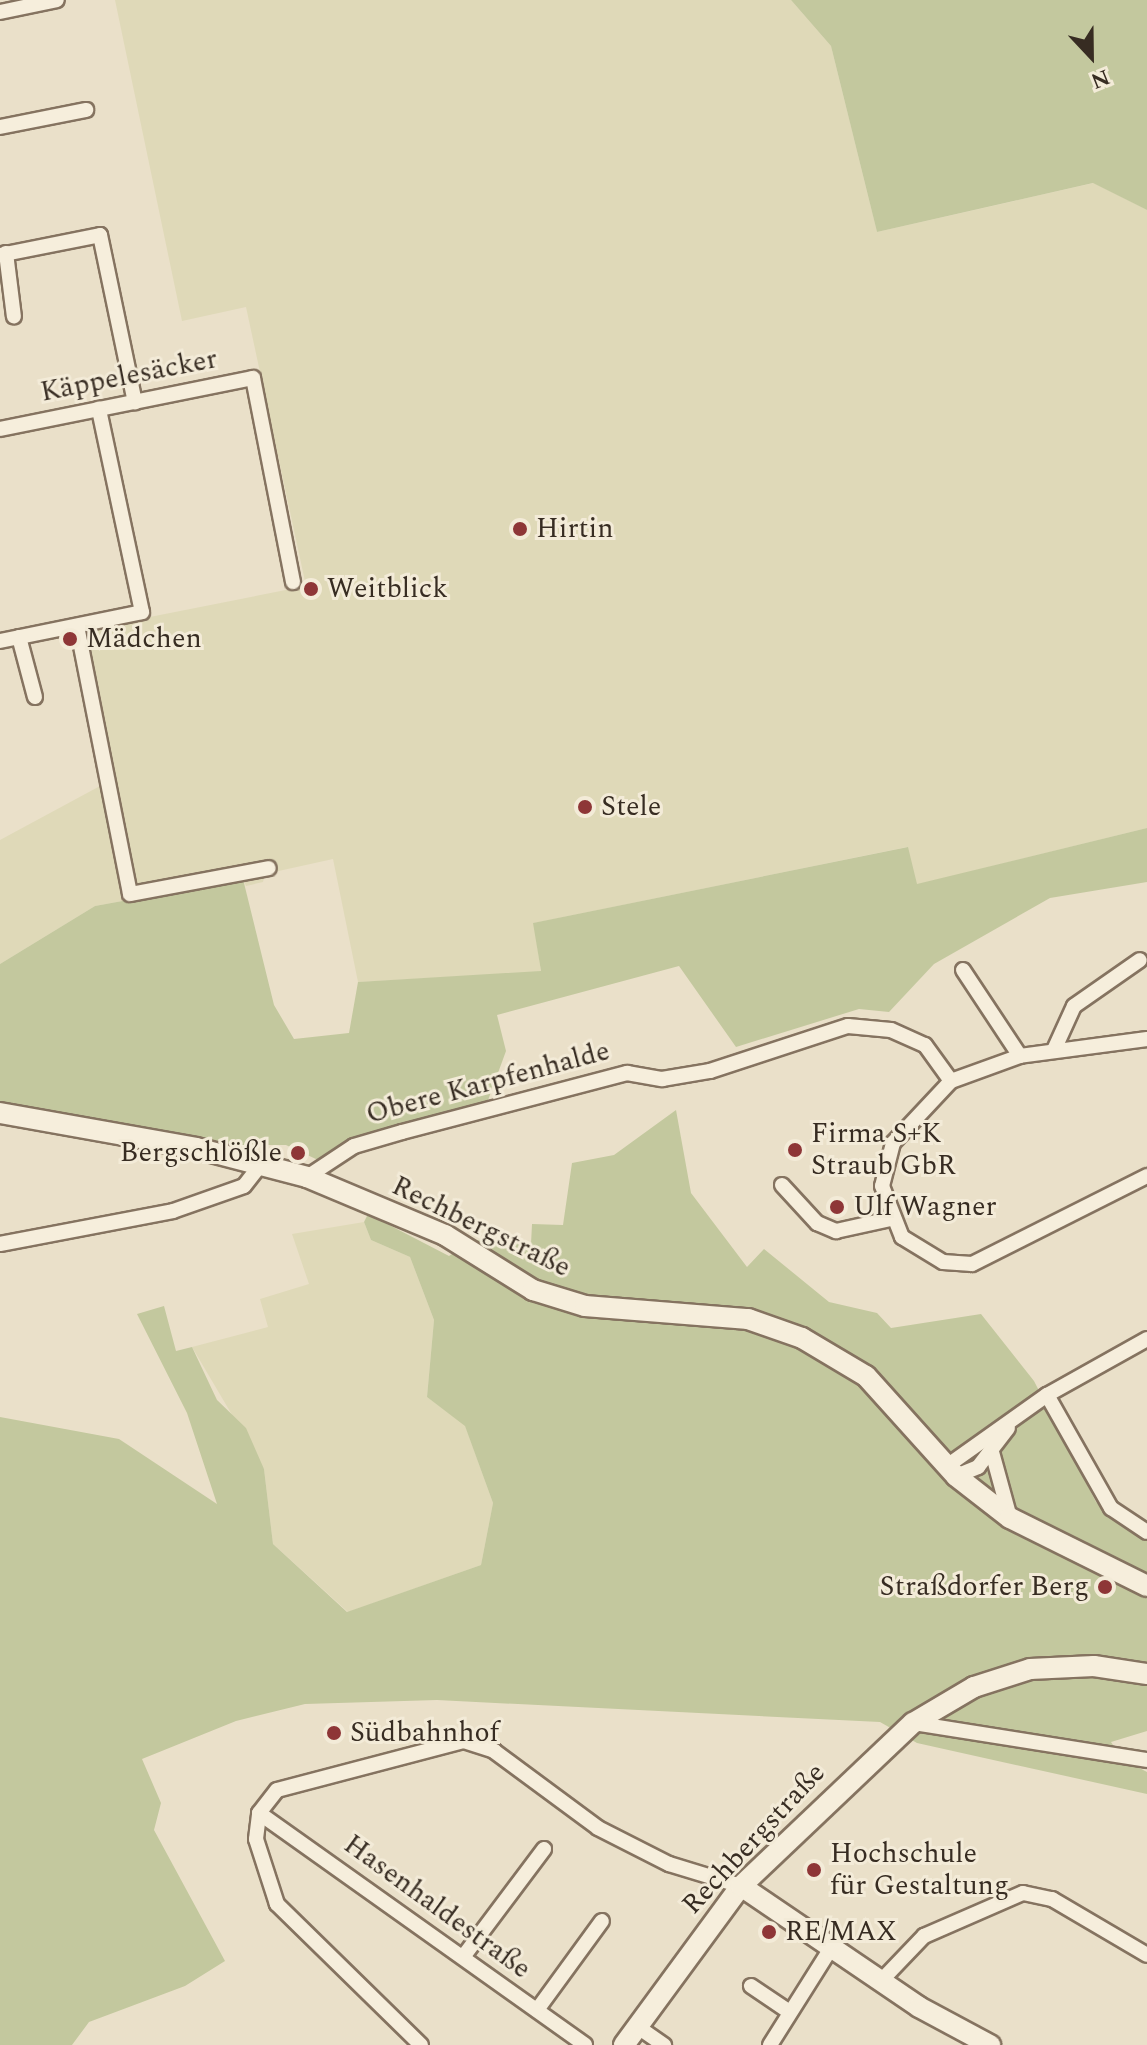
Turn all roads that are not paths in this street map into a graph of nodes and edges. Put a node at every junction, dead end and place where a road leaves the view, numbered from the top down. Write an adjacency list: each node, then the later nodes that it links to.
1 (57, 0): 2 (street)
2 (0, 12)
3 (86, 110): 4 (street)
4 (0, 127)
5 (3, 254): 6 (street); 7 (street)
6 (14, 317)
7 (135, 402): 8 (street, Käppelesäcker); 10 (street, Käppelesäcker)
8 (99, 409): 9 (street, Käppelesäcker); 11 (street)
9 (0, 429)
10 (293, 582)
11 (77, 626): 12 (street); 15 (street)
12 (19, 637): 13 (street); 14 (street)
13 (0, 641)
14 (35, 697)
15 (269, 868)
16 (1140, 960): 19 (street)
17 (963, 970): 20 (street)
18 (1147, 1039): 19 (street)
19 (1054, 1050): 20 (street)
20 (1020, 1056): 21 (street)
21 (951, 1081): 25 (street, Obere Karpfenhalde); 27 (street)
22 (0, 1113): 23 (main road, Rechbergstraße)
23 (262, 1163): 25 (main road, Rechbergstraße); 28 (street)
24 (1147, 1176): 27 (street)
25 (307, 1177): 33 (main road, Rechbergstraße)
26 (782, 1185): 27 (street)
27 (890, 1219)
28 (0, 1244)
29 (1147, 1339): 30 (street)
30 (1047, 1395): 31 (street); 35 (street)
31 (1013, 1421): 32 (street); 33 (street)
32 (992, 1452): 33 (street); 34 (street)
33 (952, 1471): 34 (main road, Rechbergstraße)
34 (1010, 1518): 36 (main road, Rechbergstraße)
35 (1147, 1532)
36 (1147, 1586)
37 (1147, 1674): 38 (main road, Rechbergstraße)
38 (913, 1723): 39 (street); 42 (main road, Rechbergstraße)
39 (1147, 1760)
40 (259, 1813): 42 (street); 46 (street, Hasenhaldestraße); 52 (street)
41 (544, 1849): 46 (street)
42 (741, 1886): 44 (main road); 51 (main road, Rechbergstraße)
43 (602, 1921): 49 (street)
44 (831, 1948): 47 (main road); 50 (street)
45 (1147, 1955): 47 (street)
46 (463, 1957): 49 (street, Hasenhaldestraße)
47 (880, 1982): 57 (main road)
48 (751, 1986): 50 (street)
49 (537, 2010): 53 (street, Hasenhaldestraße)
50 (788, 2011): 56 (street)
51 (638, 2027): 54 (main road, Rechbergstraße); 55 (street)
52 (421, 2045)
53 (585, 2045)
54 (624, 2045)
55 (664, 2045)
56 (770, 2045)
57 (990, 2045)

